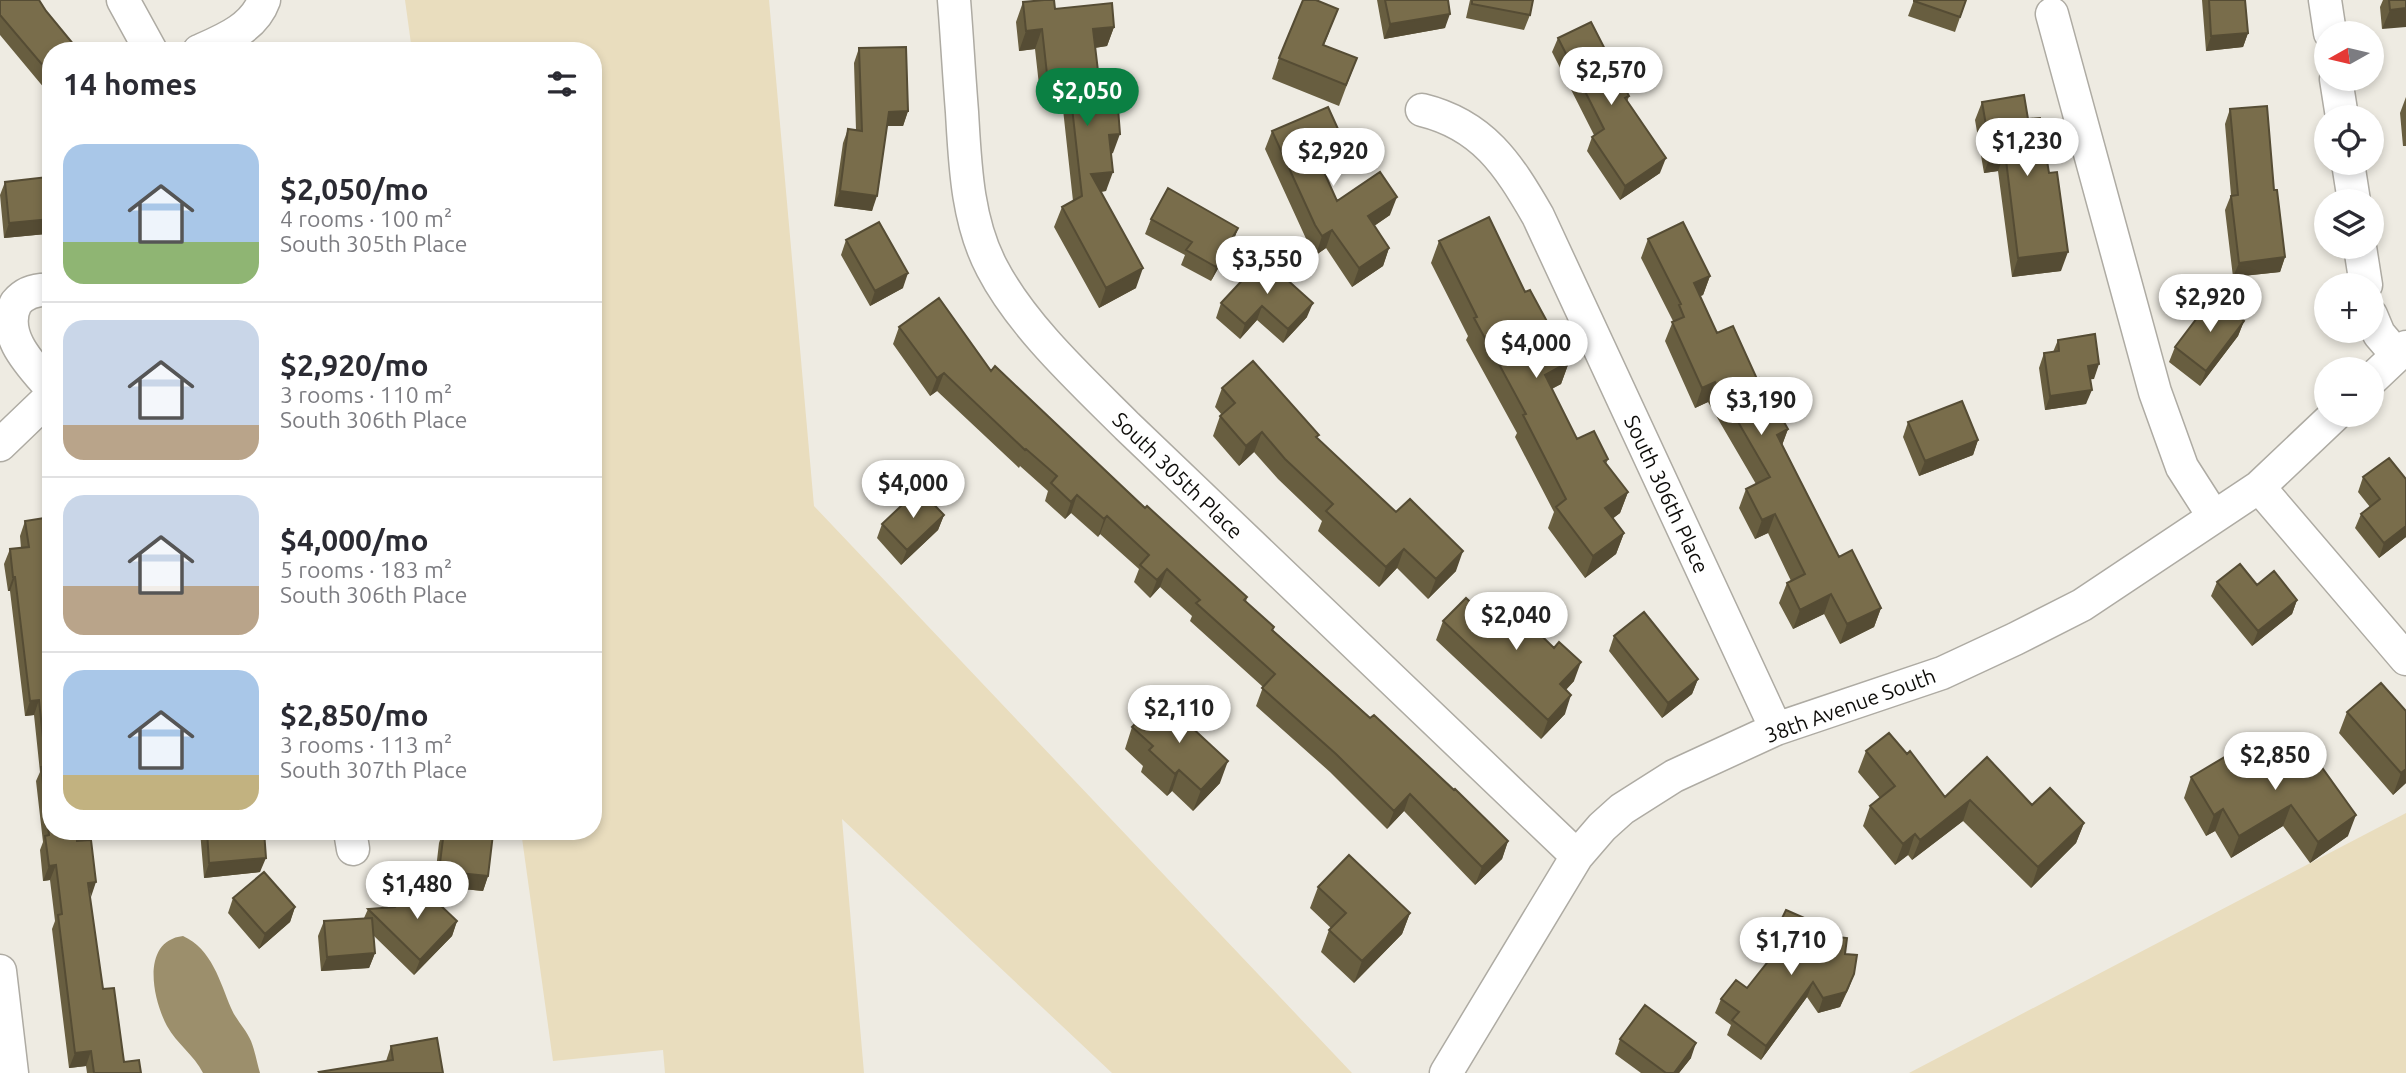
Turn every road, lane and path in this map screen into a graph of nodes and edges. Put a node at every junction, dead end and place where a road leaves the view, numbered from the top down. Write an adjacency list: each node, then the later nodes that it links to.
1 (123, 0): 7 (street)
2 (264, 0): 8 (street)
3 (954, 0): 22 (street, South 305th Place)
4 (2325, 0): 6 (street)
5 (2052, 14): 19 (street)
6 (2328, 21)
7 (145, 42)
8 (218, 42)
9 (1422, 110): 21 (street, South 306th Place)
10 (42, 289): 14 (street)
11 (2384, 338): 12 (street)
12 (2402, 351): 13 (street)
13 (2384, 368)
14 (42, 378)
15 (42, 405): 17 (street)
16 (2322, 427): 18 (street, 38th Avenue South)
17 (8, 437)
18 (2259, 487): 19 (street, 38th Avenue South); 20 (street)
19 (2214, 517): 21 (street, 38th Avenue South)
20 (2406, 659)
21 (1776, 729): 22 (street, 38th Avenue South)
22 (1577, 856): 25 (street, 38th Avenue South)
23 (0, 971): 24 (street)
24 (12, 1073)
25 (1446, 1073)

